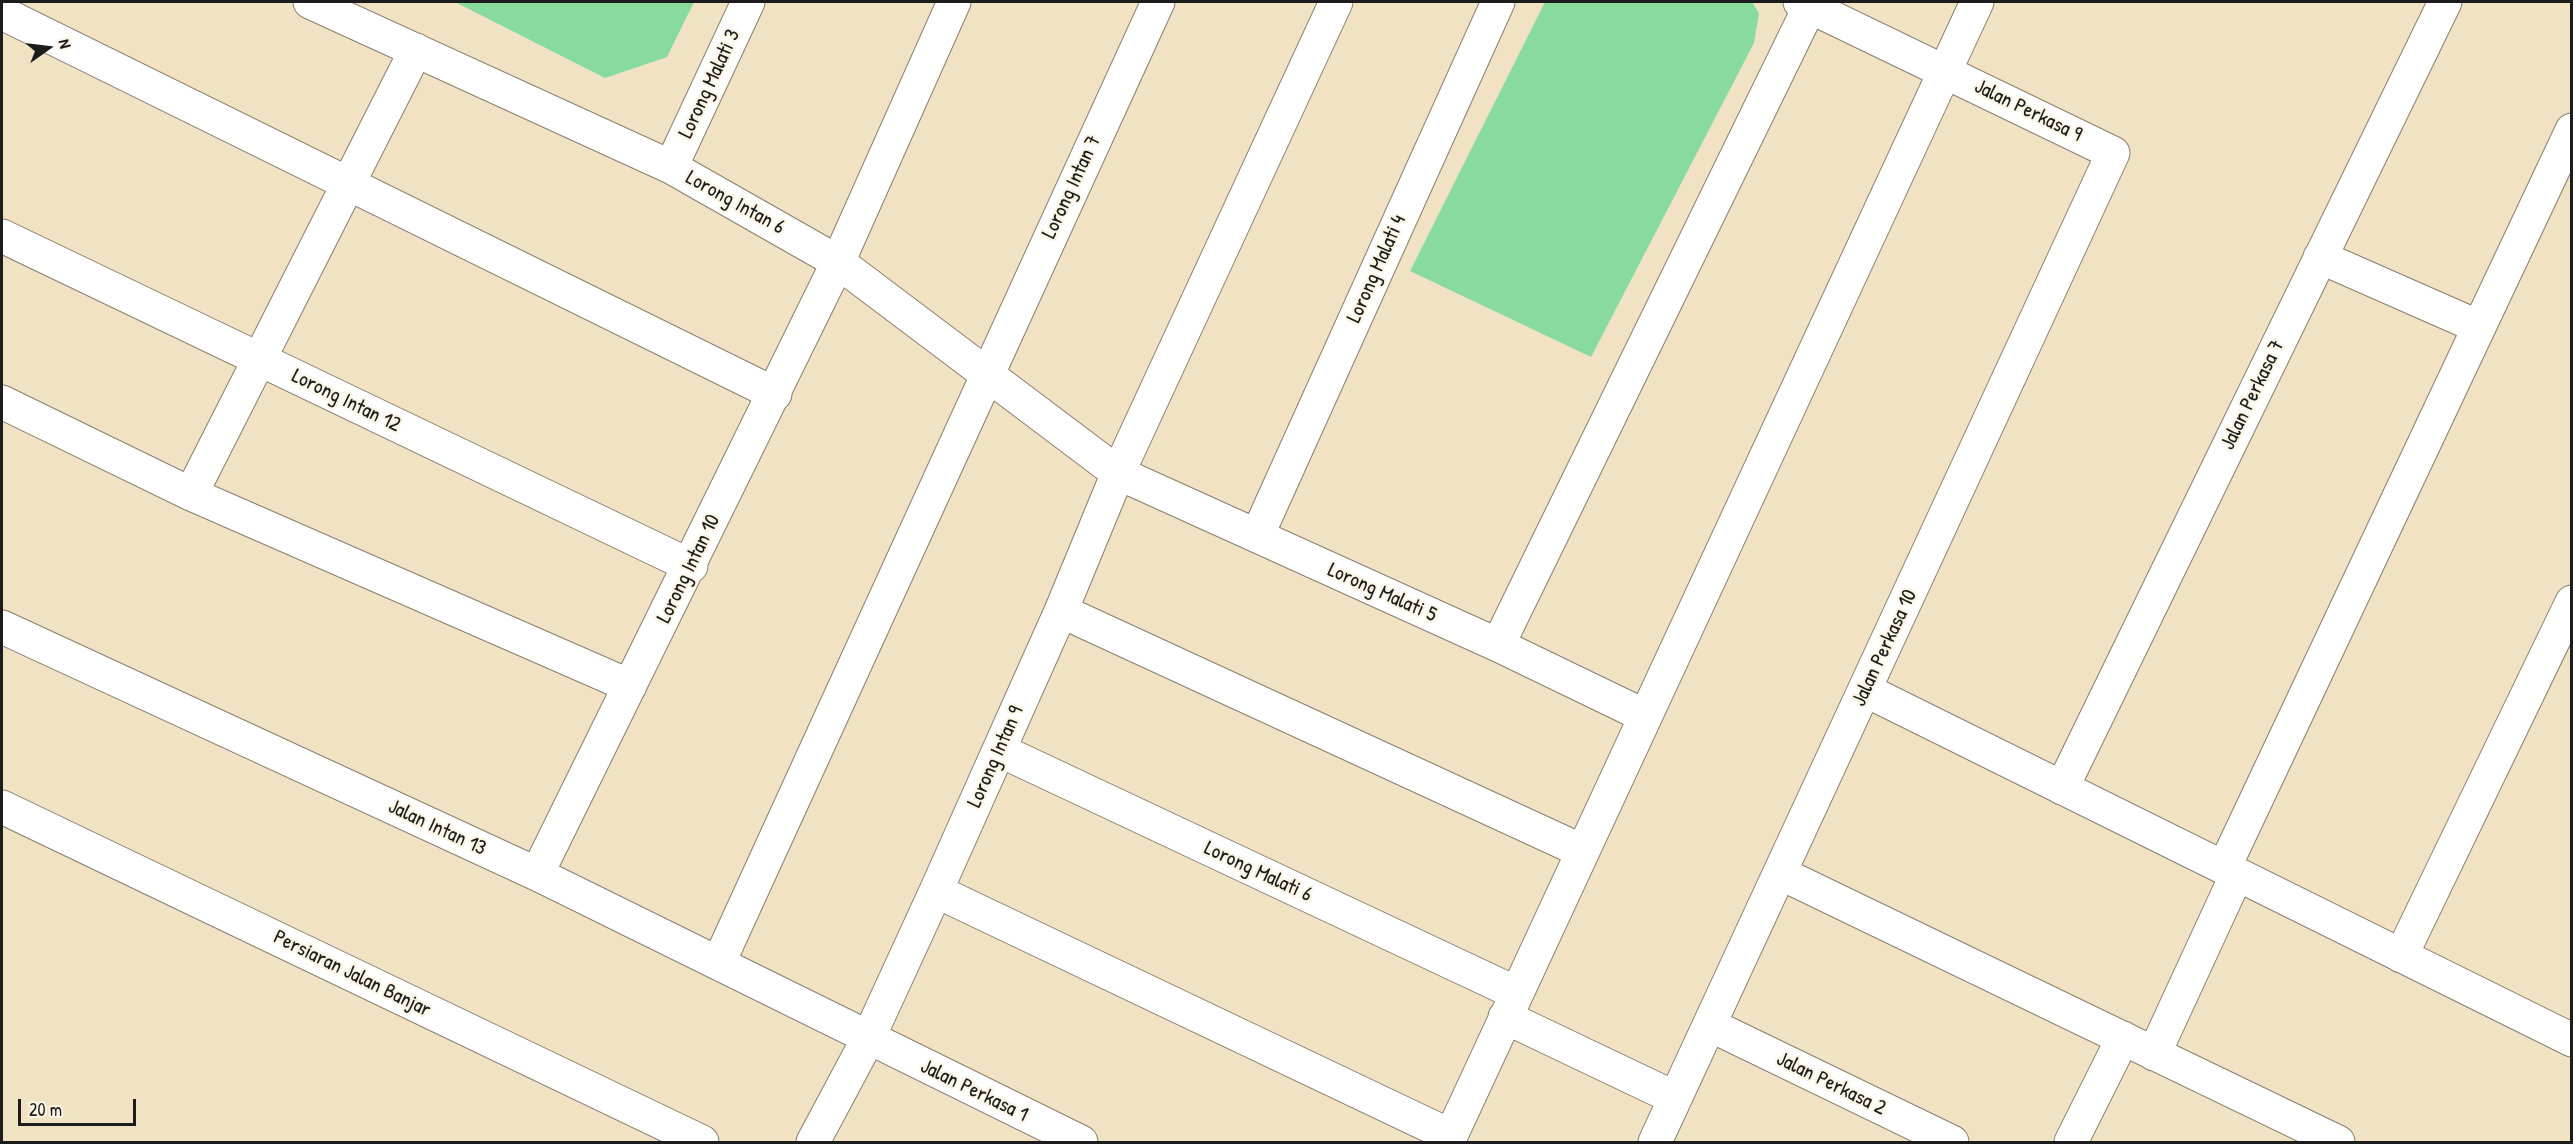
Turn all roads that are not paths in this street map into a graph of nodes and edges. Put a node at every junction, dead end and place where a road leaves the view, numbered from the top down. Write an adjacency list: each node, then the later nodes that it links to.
1 (748, 2): 15 (street, Lorong Malati 3)
2 (954, 2): 19 (street, Lorong Intan 10)
3 (1158, 2): 22 (street, Lorong Intan 7)
4 (1336, 2): 25 (street, Lorong Intan 9)
5 (1498, 2): 27 (street, Lorong Malati 4)
6 (1977, 2): 12 (street)
7 (2445, 2): 18 (street, Jalan Perkasa 7)
8 (320, 4): 11 (street, Lorong Intan 6)
9 (1805, 4): 12 (street); 32 (street)
10 (2, 13): 16 (street)
11 (416, 50): 15 (street, Lorong Intan 6); 16 (street)
12 (1943, 69): 14 (street, Jalan Perkasa 9); 35 (street)
13 (2571, 130): 20 (street)
14 (2113, 153): 34 (street, Jalan Perkasa 10)
15 (671, 167): 19 (street, Lorong Intan 6)
16 (348, 184): 21 (street); 23 (street)
17 (2, 236): 21 (street, Lorong Intan 12)
18 (2320, 257): 20 (street); 37 (street, Jalan Perkasa 7)
19 (838, 262): 22 (street, Lorong Intan 6); 23 (street, Lorong Intan 10)
20 (2479, 327): 40 (street)
21 (259, 359): 26 (street); 28 (street, Lorong Intan 12)
22 (987, 373): 25 (street, Lorong Intan 6); 45 (street, Lorong Intan 7)
23 (775, 394): 28 (street, Lorong Intan 10)
24 (2, 402): 26 (street)
25 (1118, 473): 27 (street, Lorong Malati 5); 30 (street, Lorong Intan 9)
26 (191, 494): 33 (street)
27 (1257, 536): 32 (street, Lorong Malati 5)
28 (691, 566): 33 (street, Lorong Intan 10)
29 (2571, 602): 44 (street)
30 (1061, 611): 36 (street, Lorong Intan 9); 39 (street)
31 (2, 627): 42 (street, Jalan Intan 13)
32 (1498, 645): 35 (street, Lorong Malati 5)
33 (630, 686): 42 (street, Lorong Intan 10)
34 (1865, 690): 37 (street); 41 (street, Jalan Perkasa 10)
35 (1645, 716): 39 (street)
36 (999, 750): 43 (street, Lorong Intan 9); 46 (street, Lorong Malati 6)
37 (2062, 788): 40 (street)
38 (2, 807): 54 (street, Persiaran Jalan Banjar)
39 (1582, 851): 46 (street)
40 (2230, 871): 44 (street); 51 (street)
41 (1780, 873): 47 (street, Jalan Perkasa 10); 48 (street)
42 (537, 874): 45 (street, Jalan Intan 13)
43 (936, 891): 49 (street, Lorong Intan 9); 53 (street)
44 (2401, 956): 50 (street)
45 (719, 962): 49 (street, Jalan Intan 13)
46 (1511, 1005): 52 (street, Lorong Malati 6); 53 (street)
47 (1710, 1025): 52 (street, Jalan Perkasa 10); 58 (street, Jalan Perkasa 2)
48 (2122, 1038): 51 (street); 59 (street)
49 (868, 1039): 55 (street, Lorong Intan 9); 56 (street, Jalan Perkasa 1)
50 (2571, 1040)
51 (2154, 1054): 60 (street)
52 (1676, 1098): 57 (street, Jalan Perkasa 10)
53 (1449, 1139)
54 (702, 1143)
55 (813, 1143)
56 (1081, 1143)
57 (1655, 1143)
58 (1952, 1143)
59 (2071, 1143)
60 (2338, 1143)

